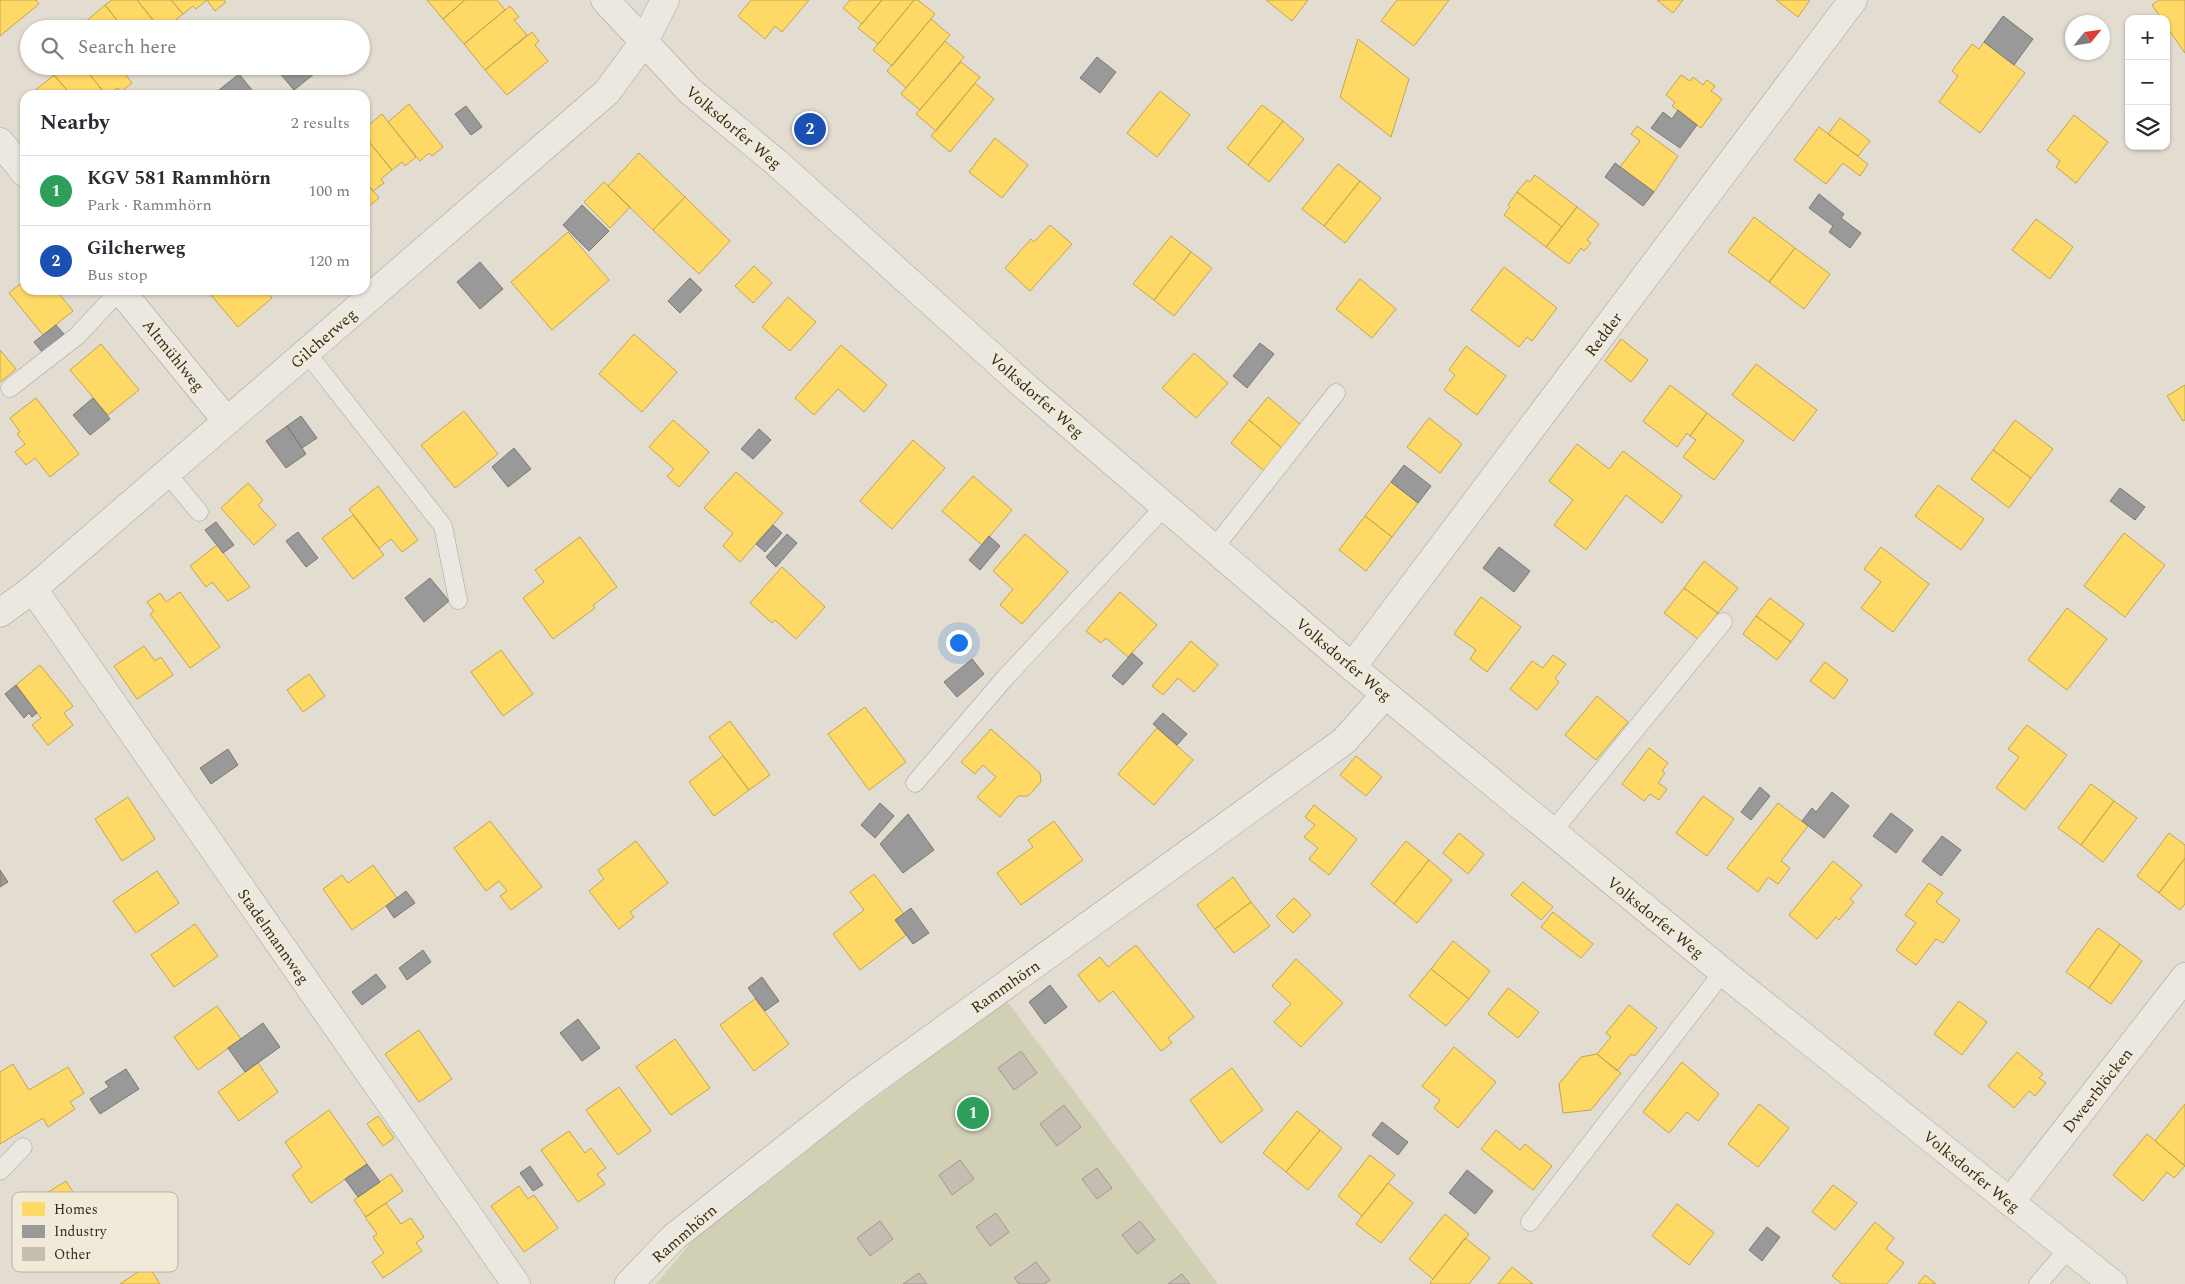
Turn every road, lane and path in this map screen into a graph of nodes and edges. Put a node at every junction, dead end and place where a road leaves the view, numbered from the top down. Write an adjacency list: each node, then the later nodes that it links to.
1 (605, 0): 4 (street, Volksdorfer Weg)
2 (665, 0): 4 (street, Gilcherweg)
3 (1853, 0): 21 (street, Redder)
4 (643, 43): 9 (street, Gilcherweg); 14 (street, Volksdorfer Weg)
5 (0, 142): 6 (street)
6 (20, 167)
7 (115, 295): 10 (lane)
8 (124, 295): 12 (street, Altmühlweg)
9 (307, 353): 12 (street, Gilcherweg); 18 (lane)
10 (10, 388)
11 (1336, 393): 16 (lane)
12 (226, 420): 13 (street, Gilcherweg)
13 (166, 472): 15 (lane); 17 (street, Gilcherweg)
14 (1165, 506): 16 (street, Volksdorfer Weg); 23 (lane)
15 (199, 512)
16 (1214, 548): 21 (street, Volksdorfer Weg)
17 (33, 589): 19 (street, Gilcherweg); 32 (street, Stadelmannweg)
18 (458, 600)
19 (0, 613)
20 (1723, 622): 24 (lane)
21 (1352, 667): 22 (street, Volksdorfer Weg)
22 (1385, 694): 24 (street, Volksdorfer Weg); 33 (street, Rammhörn)
23 (914, 783)
24 (1552, 832): 25 (street, Volksdorfer Weg)
25 (1723, 972): 29 (street, Volksdorfer Weg); 30 (lane)
26 (2185, 977): 29 (street, Dweerblöcken)
27 (23, 1147): 28 (lane)
28 (0, 1170)
29 (2010, 1202): 31 (street, Volksdorfer Weg)
30 (1530, 1222)
31 (2069, 1248): 34 (lane); 35 (street, Volksdorfer Weg)
32 (516, 1284)
33 (629, 1284)
34 (2038, 1284)
35 (2113, 1284)

